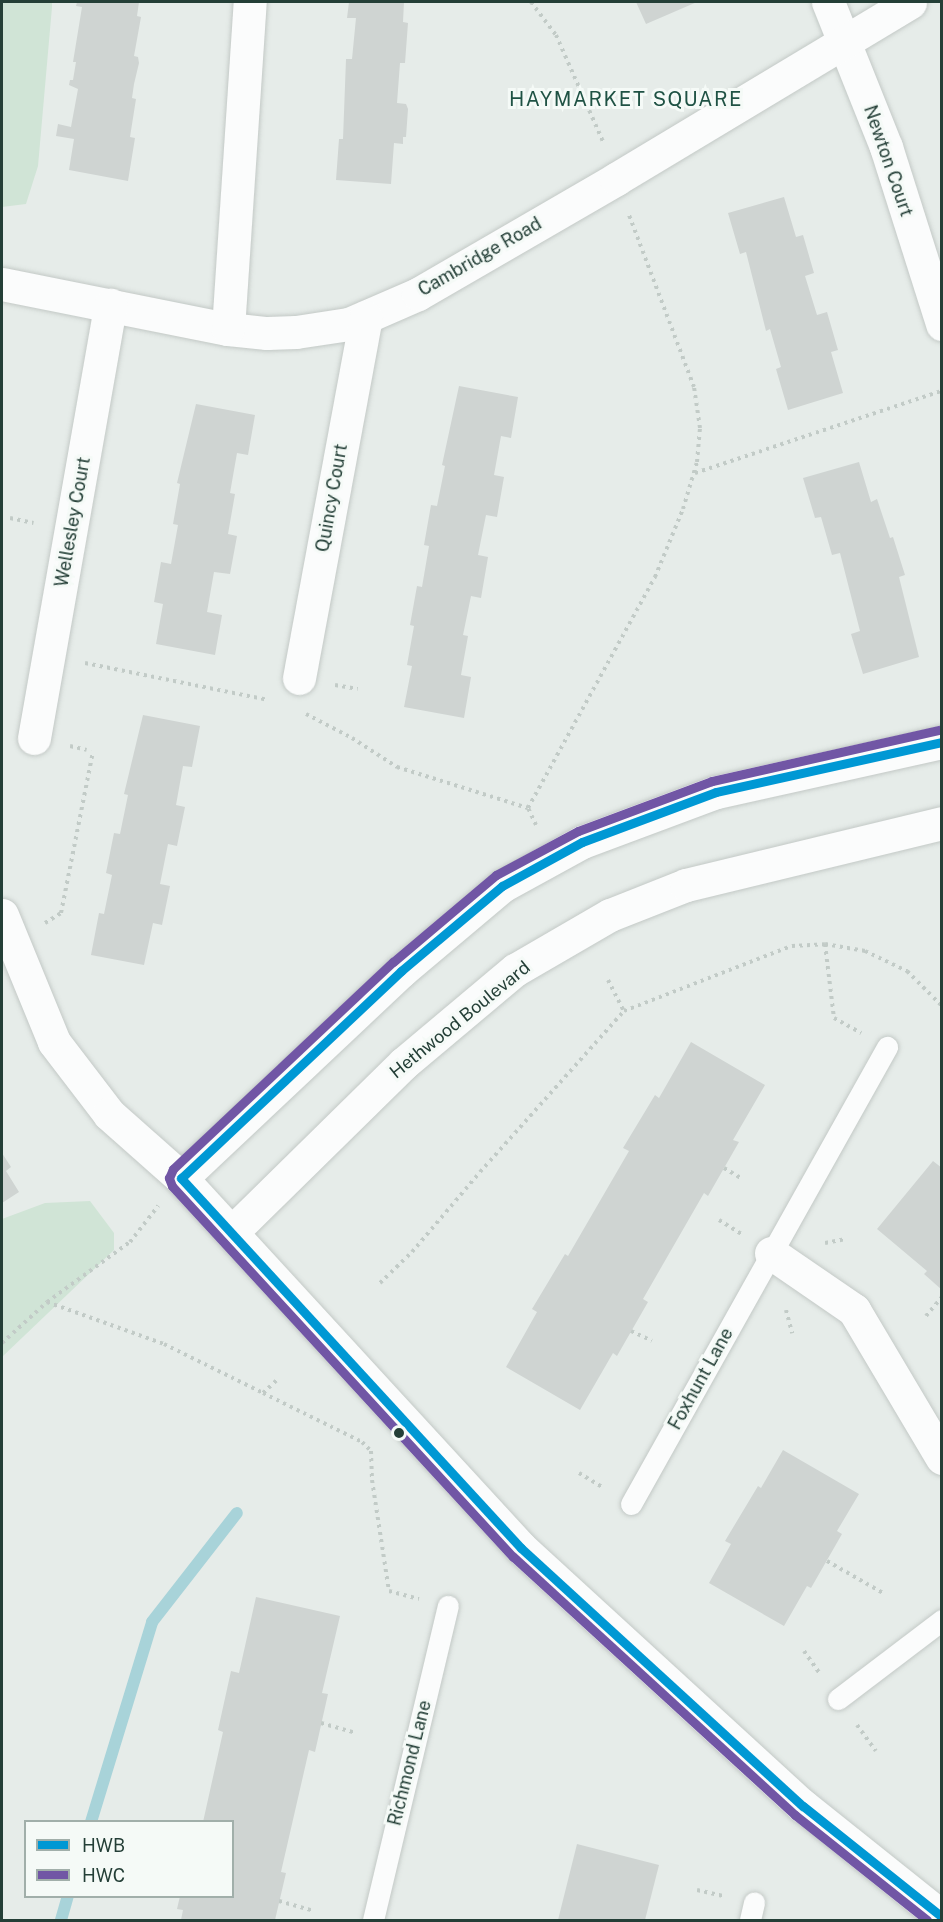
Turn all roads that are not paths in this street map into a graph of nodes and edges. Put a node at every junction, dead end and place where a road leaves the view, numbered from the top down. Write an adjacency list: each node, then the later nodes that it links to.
1 (250, 2): 9 (street)
2 (828, 2): 4 (street, Newton Court)
3 (910, 2): 4 (street, Cambridge Road)
4 (846, 42): 7 (street, Cambridge Road); 8 (street, Newton Court)
5 (2, 284): 6 (street, Cambridge Road)
6 (110, 305): 9 (street, Cambridge Road); 11 (street, Wellesley Court)
7 (366, 317): 9 (street, Cambridge Road); 10 (street, Quincy Court)
8 (942, 324)
9 (228, 329)
10 (299, 678)
11 (34, 738)
12 (942, 742): 16 (street)
13 (942, 823): 17 (street, Hethwood Boulevard)
14 (2, 915): 16 (street)
15 (887, 1047): 18 (lane, Foxhunt Lane)
16 (181, 1178): 17 (street)
17 (232, 1232): 24 (street)
18 (758, 1245): 19 (street); 20 (lane, Foxhunt Lane)
19 (942, 1458)
20 (631, 1504)
21 (448, 1606): 25 (lane, Richmond Lane)
22 (942, 1620): 23 (lane)
23 (838, 1699)
24 (942, 1917)
25 (372, 1920)

